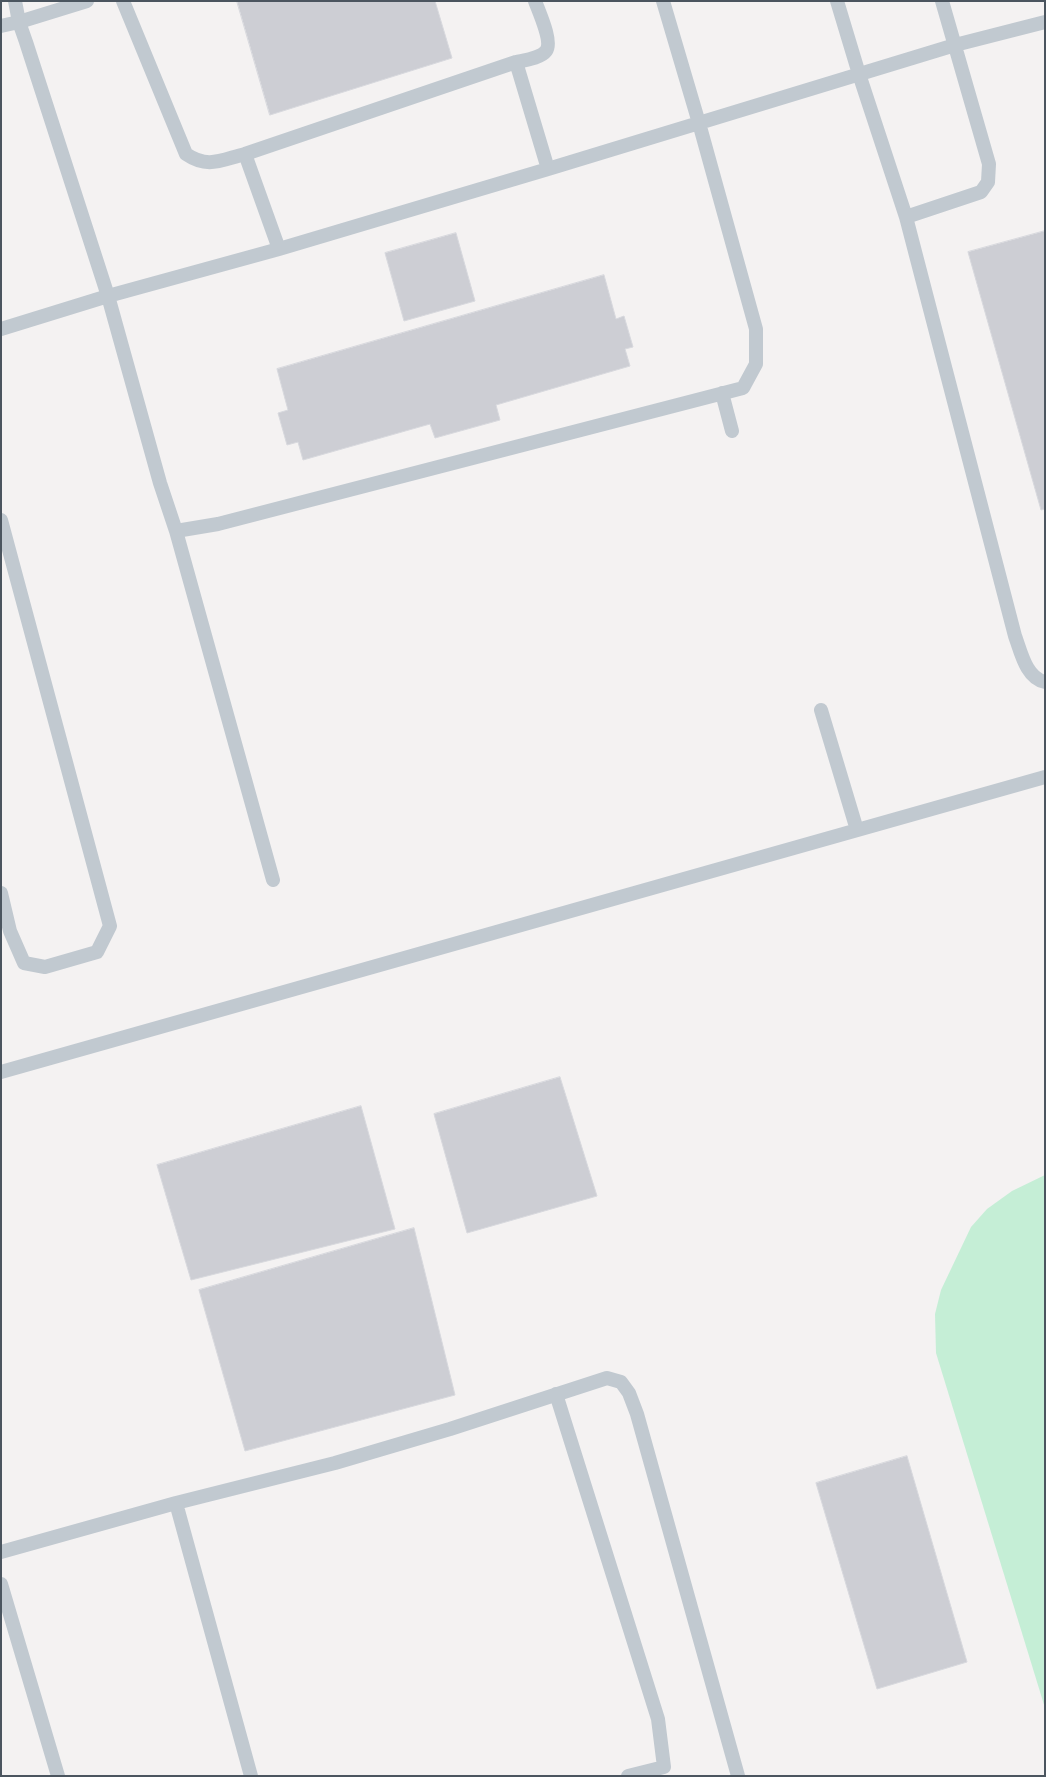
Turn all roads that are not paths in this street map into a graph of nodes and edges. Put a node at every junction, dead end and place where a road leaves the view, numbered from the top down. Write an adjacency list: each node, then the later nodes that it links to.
1 (14, 1): 8 (lane)
2 (87, 1): 8 (lane)
3 (123, 1): 15 (lane)
4 (535, 1): 12 (lane)
5 (663, 1): 14 (lane)
6 (837, 1): 13 (lane)
7 (942, 1): 11 (lane)
8 (19, 22): 10 (lane); 19 (lane)
9 (1045, 22): 11 (lane)
10 (1, 26)
11 (955, 45): 13 (lane); 17 (lane)
12 (516, 62): 15 (lane); 16 (lane)
13 (859, 74): 14 (lane); 17 (lane)
14 (699, 123): 16 (lane); 21 (lane)
15 (245, 154): 18 (lane)
16 (548, 169): 18 (lane)
17 (906, 217): 25 (lane)
18 (279, 249): 19 (lane)
19 (108, 296): 20 (lane); 24 (lane)
20 (1, 329)
21 (722, 393): 22 (lane); 24 (lane)
22 (732, 431)
23 (1, 520): 30 (lane)
24 (176, 531): 29 (lane)
25 (1045, 682)
26 (821, 710): 28 (lane)
27 (1045, 777): 28 (lane)
28 (857, 830): 31 (lane)
29 (273, 880)
30 (1, 893)
31 (1, 1072)
32 (556, 1394): 33 (lane); 36 (lane); 40 (lane)
33 (176, 1503): 34 (lane); 38 (lane)
34 (1, 1552)
35 (1, 1584): 37 (lane)
36 (665, 1771): 39 (lane)
37 (58, 1776)
38 (251, 1776)
39 (628, 1776)
40 (738, 1776)

